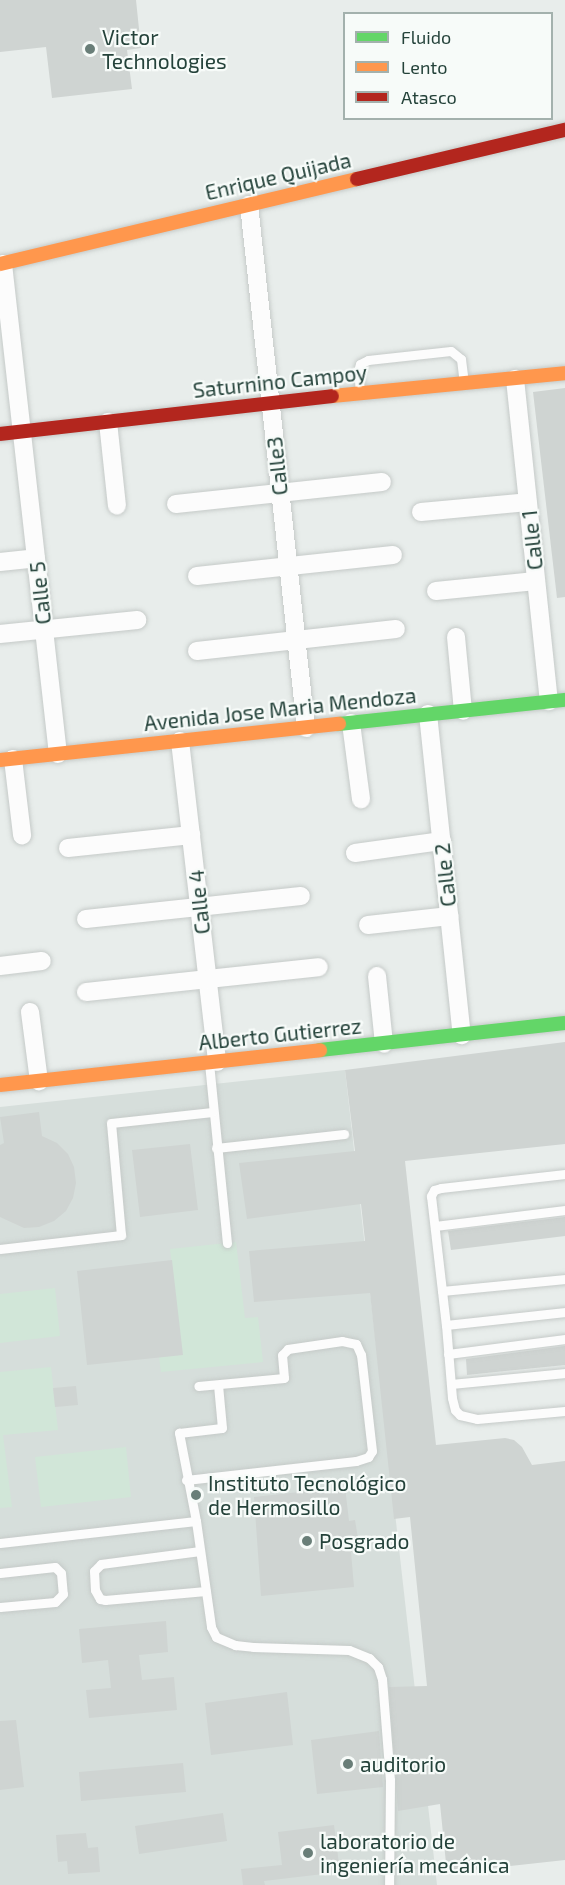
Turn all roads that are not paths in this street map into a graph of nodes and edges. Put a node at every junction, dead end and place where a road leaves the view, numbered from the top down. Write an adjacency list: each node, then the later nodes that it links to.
1 (565, 130): 2 (street, Enrique Quijada)
2 (249, 205): 3 (street, Enrique Quijada); 8 (street, Calle3)
3 (2, 264): 10 (street, Calle 5)
4 (565, 373): 5 (street, Saturnino Campoy)
5 (515, 380): 6 (street, Saturnino Campoy); 14 (street, Calle 1)
6 (464, 384): 7 (street, Saturnino Campoy); 7 (lane)
7 (360, 393): 8 (street, Saturnino Campoy)
8 (270, 403): 9 (street, Saturnino Campoy); 13 (street, Calle3)
9 (108, 422): 10 (street, Saturnino Campoy); 16 (street)
10 (22, 432): 11 (street, Saturnino Campoy); 19 (street, Calle 5)
11 (0, 434)
12 (382, 482): 13 (street)
13 (280, 493): 15 (street); 21 (street, Calle3)
14 (528, 502): 17 (street); 23 (street, Calle 1)
15 (176, 504)
16 (117, 506)
17 (421, 512)
18 (393, 555): 21 (street)
19 (36, 558): 20 (street); 26 (street, Calle 5)
20 (0, 562)
21 (288, 566): 22 (street); 30 (street, Calle3)
22 (197, 576)
23 (536, 581): 24 (street); 32 (street, Calle 1)
24 (436, 591)
25 (137, 620): 26 (street)
26 (44, 629): 28 (street); 38 (street, Calle 5)
27 (396, 629): 30 (street)
28 (0, 634)
29 (456, 637): 33 (street)
30 (296, 640): 31 (street); 36 (street, Calle3)
31 (196, 651)
32 (557, 700): 33 (street, Avenida Jose Maria Mendoza)
33 (463, 711): 34 (street, Avenida Jose Maria Mendoza)
34 (428, 714): 35 (street, Avenida Jose Maria Mendoza); 43 (street, Calle 2)
35 (351, 723): 36 (street, Avenida Jose Maria Mendoza); 40 (street)
36 (306, 728): 37 (street, Avenida Jose Maria Mendoza)
37 (180, 741): 38 (street, Avenida Jose Maria Mendoza); 42 (street, Calle 4)
38 (58, 753): 39 (street, Avenida Jose Maria Mendoza)
39 (6, 759): 41 (street)
40 (361, 799)
41 (22, 835)
42 (191, 835): 44 (street); 47 (street, Calle 4)
43 (442, 842): 45 (street); 48 (street, Calle 2)
44 (68, 848)
45 (355, 853)
46 (301, 896): 47 (street)
47 (199, 908): 49 (street); 55 (street, Calle 4)
48 (450, 916): 50 (street); 59 (street, Calle 2)
49 (87, 919)
50 (368, 925)
51 (42, 961): 52 (street)
52 (0, 966)
53 (319, 967): 55 (street)
54 (377, 976): 60 (street)
55 (207, 979): 56 (street); 61 (street, Calle 4)
56 (86, 992)
57 (30, 1012): 62 (street)
58 (565, 1023): 59 (street, Alberto Gutierrez)
59 (462, 1035): 60 (street, Alberto Gutierrez)
60 (384, 1044): 61 (street, Alberto Gutierrez)
61 (213, 1063): 62 (street, Alberto Gutierrez); 64 (lane)
62 (39, 1081): 63 (street, Alberto Gutierrez)
63 (0, 1085)
64 (212, 1112): 66 (lane); 71 (lane)
65 (344, 1134): 66 (lane)
66 (216, 1148): 70 (lane)
67 (565, 1174): 69 (lane)
68 (565, 1210): 69 (lane)
69 (435, 1226): 73 (lane)
70 (227, 1243)
71 (0, 1249)
72 (565, 1279): 73 (lane)
73 (442, 1291): 75 (lane)
74 (565, 1312): 75 (lane)
75 (446, 1325): 77 (lane)
76 (565, 1339): 77 (lane)
77 (448, 1354): 79 (lane)
78 (565, 1373): 79 (lane)
79 (451, 1384): 82 (lane)
80 (218, 1385): 81 (lane); 83 (lane); 83 (lane)
81 (198, 1386)
82 (565, 1411)
83 (186, 1479): 84 (lane)
84 (196, 1521): 85 (lane); 86 (lane)
85 (0, 1543)
86 (200, 1551): 88 (lane); 88 (lane)
87 (0, 1573): 89 (lane)
88 (206, 1591): 90 (lane)
89 (0, 1607)
90 (389, 1885)

